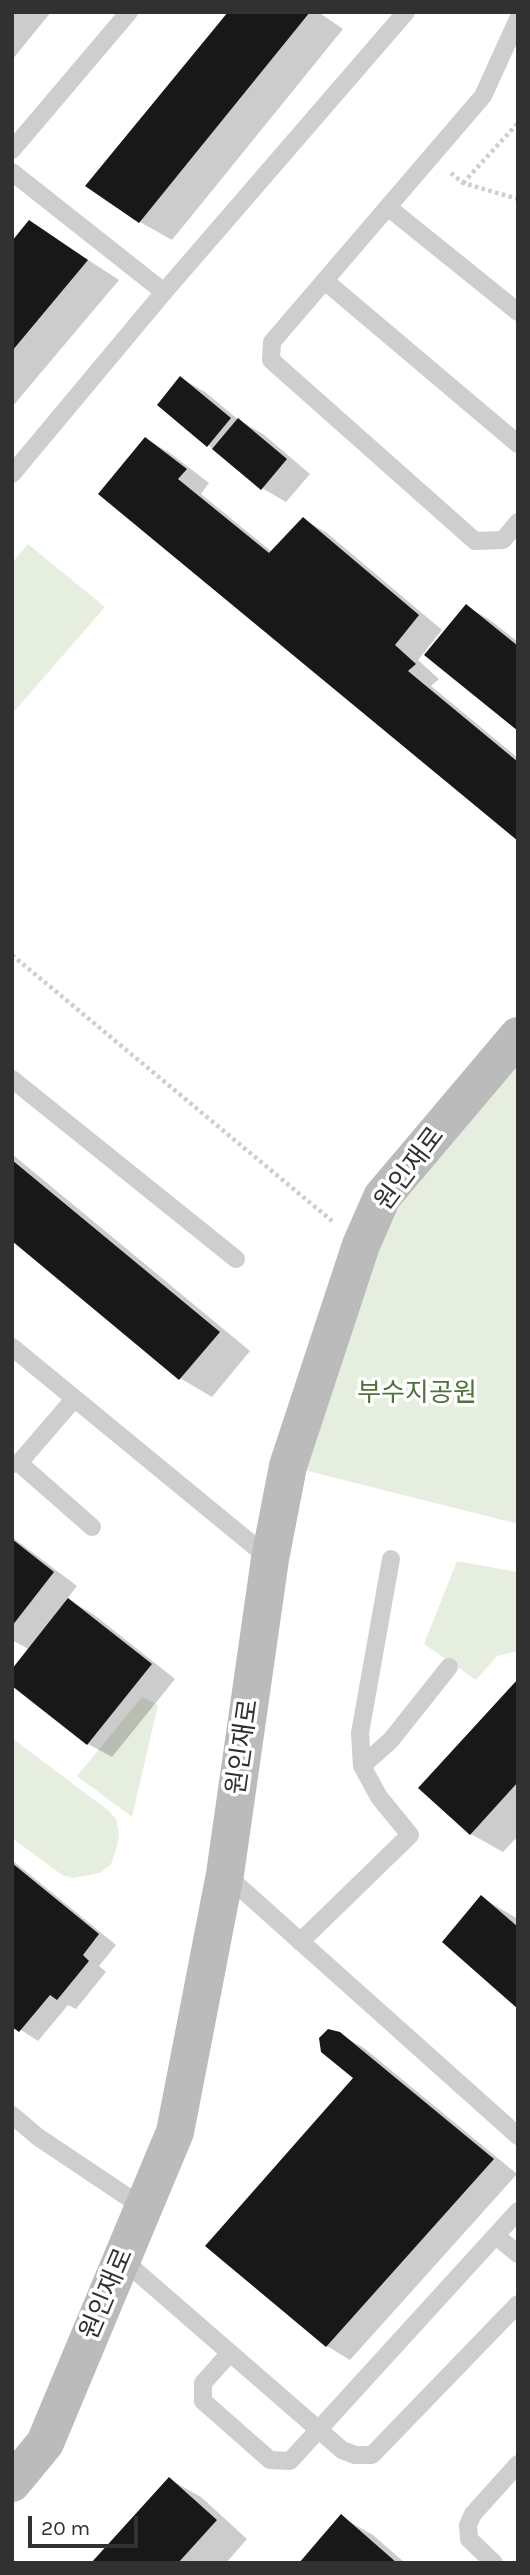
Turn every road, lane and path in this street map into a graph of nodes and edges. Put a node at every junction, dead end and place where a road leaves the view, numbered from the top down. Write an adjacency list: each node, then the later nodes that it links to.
1 (130, 12): 5 (lane)
2 (406, 12): 12 (lane)
3 (518, 19): 6 (lane)
4 (518, 123): 8 (path)
5 (12, 150)
6 (431, 158): 8 (path); 10 (lane)
7 (12, 172): 12 (lane)
8 (463, 183): 9 (path)
9 (518, 199)
10 (389, 208): 11 (lane); 13 (lane)
11 (325, 281): 14 (lane); 16 (lane)
12 (164, 292): 15 (lane)
13 (518, 312)
14 (518, 444)
15 (12, 474)
16 (518, 522)
17 (12, 955): 20 (path)
18 (518, 1036): 20 (main road, 원인재로)
19 (12, 1079): 21 (lane)
20 (360, 1245): 26 (main road, 원인재로)
21 (236, 1259)
22 (12, 1347): 23 (lane)
23 (74, 1399): 24 (lane); 26 (lane)
24 (16, 1464): 25 (lane)
25 (92, 1527)
26 (270, 1559): 30 (main road, 원인재로)
27 (391, 1559): 29 (lane)
28 (449, 1667): 29 (lane)
29 (362, 1766): 31 (lane)
30 (225, 1874): 31 (lane); 34 (main road, 원인재로)
31 (300, 1942): 33 (lane)
32 (12, 2115): 34 (lane)
33 (518, 2136)
34 (144, 2208): 38 (main road, 원인재로)
35 (518, 2211): 36 (lane)
36 (496, 2236): 37 (lane); 41 (lane)
37 (518, 2255)
38 (122, 2259): 40 (lane); 43 (main road, 원인재로)
39 (518, 2304): 41 (lane)
40 (230, 2353): 41 (lane); 41 (lane)
41 (318, 2429)
42 (518, 2464): 44 (lane)
43 (12, 2483)
44 (494, 2563)

